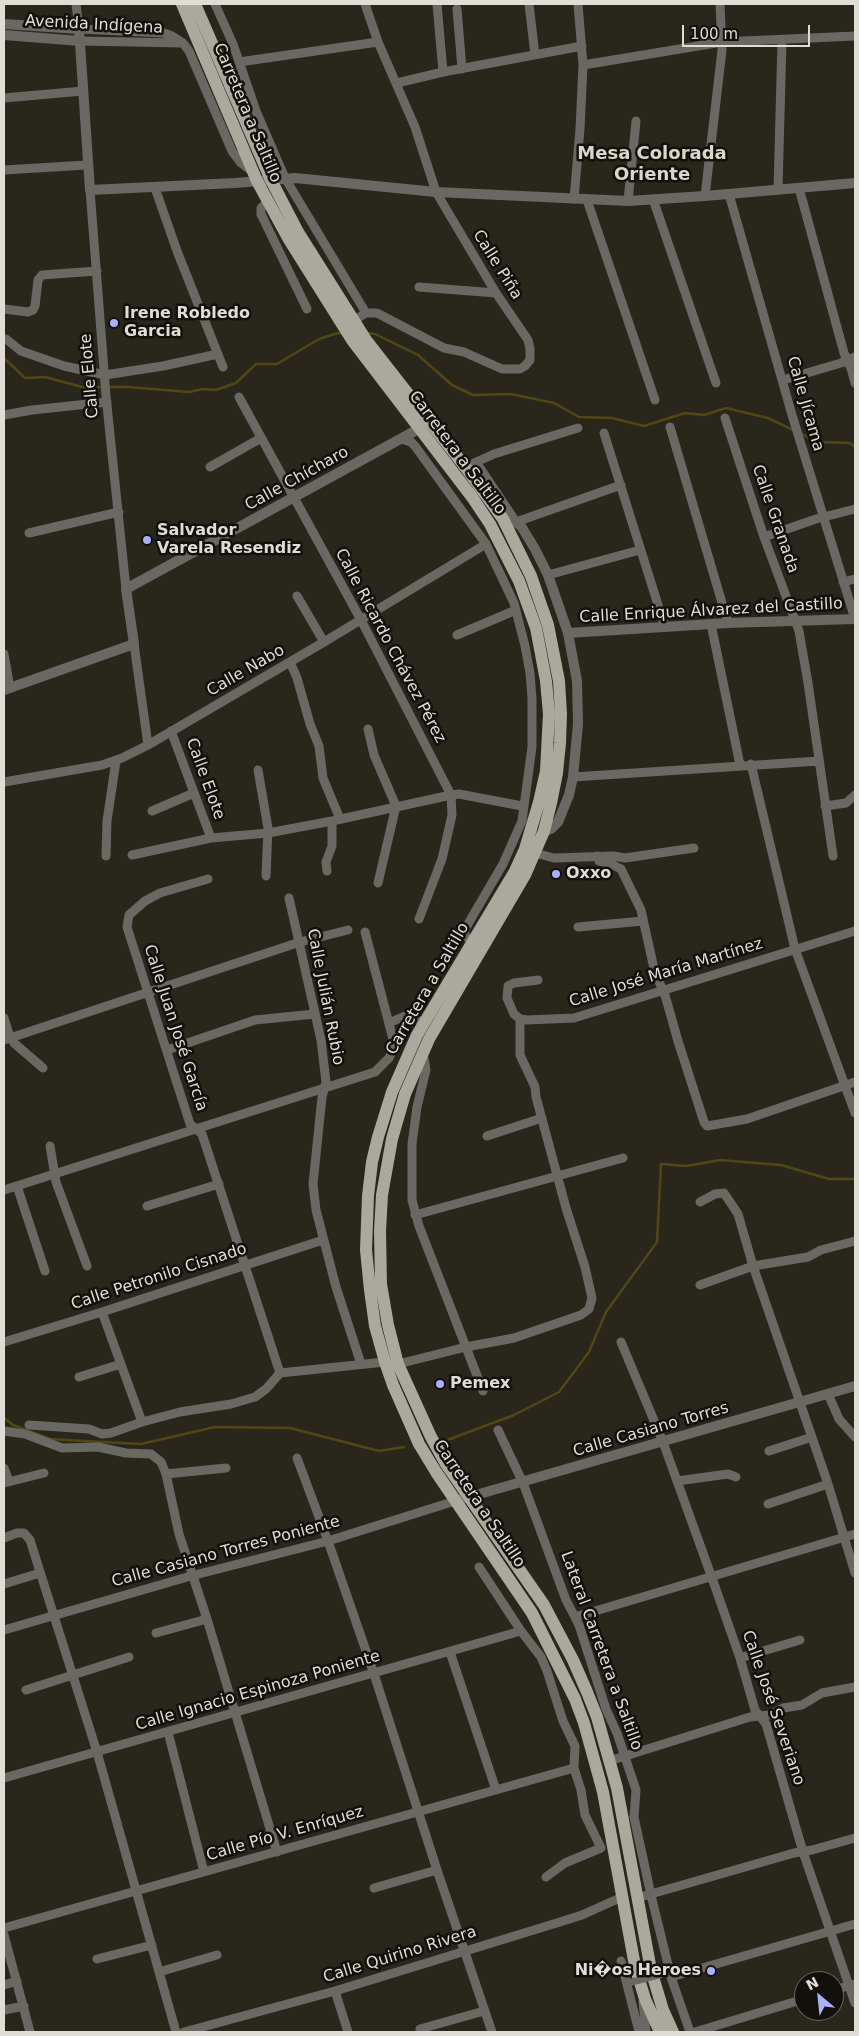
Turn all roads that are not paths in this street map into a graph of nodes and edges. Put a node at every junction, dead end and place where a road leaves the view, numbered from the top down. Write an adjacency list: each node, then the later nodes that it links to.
1 (76, 4): 13 (street, Calle Elote)
2 (182, 4): 33 (main road, Carretera a Saltillo)
3 (195, 4): 35 (main road, Carretera a Saltillo)
4 (215, 4): 23 (street)
5 (365, 4): 18 (street, Calle Piña)
6 (437, 4): 26 (street)
7 (529, 4): 22 (street)
8 (588, 4): 10 (street)
9 (720, 4): 19 (street)
10 (578, 5): 21 (street)
11 (457, 9): 25 (street)
12 (4, 24): 13 (street, Avenida Indígena)
13 (79, 29): 16 (street, Calle Elote); 20 (street, Avenida Indígena)
14 (4, 35): 16 (street, Avenida Indígena)
15 (855, 36): 17 (street)
16 (80, 41): 20 (street, Avenida Indígena); 28 (street, Calle Elote)
17 (782, 41): 19 (street); 40 (street)
18 (378, 42): 23 (street); 27 (street, Calle Piña)
19 (722, 42): 24 (street); 43 (street)
20 (183, 43): 33 (street, Avenida Indígena)
21 (582, 46): 22 (street); 24 (street)
22 (535, 56): 25 (street)
23 (239, 62): 34 (street)
24 (583, 65): 44 (street)
25 (462, 69): 26 (street)
26 (443, 72): 27 (street)
27 (397, 83): 41 (street, Calle Piña)
28 (83, 91): 29 (street); 31 (street, Calle Elote)
29 (4, 98)
30 (636, 121): 47 (street)
31 (87, 165): 32 (street); 39 (street, Calle Elote)
32 (4, 170)
33 (255, 176): 35 (street); 37 (street); 48 (main road, Carretera a Saltillo)
34 (285, 178): 35 (street); 41 (street); 54 (street)
35 (272, 180): 55 (main road, Carretera a Saltillo)
36 (855, 183): 38 (street)
37 (155, 188): 39 (street); 57 (street)
38 (799, 188): 40 (street); 58 (street)
39 (90, 190): 49 (street, Calle Elote)
40 (778, 190): 42 (street)
41 (436, 192): 44 (street); 51 (street, Calle Piña)
42 (729, 194): 43 (street); 61 (street, Calle Jícama)
43 (705, 196): 45 (street)
44 (574, 199): 46 (street)
45 (653, 199): 47 (street); 62 (street)
46 (587, 200): 47 (street); 66 (street)
47 (628, 200)
48 (268, 202): 53 (street); 55 (main road, Carretera a Saltillo)
49 (96, 271): 52 (street); 60 (street, Calle Elote)
50 (419, 286): 51 (street)
51 (496, 293): 54 (street, Calle Piña)
52 (4, 309)
53 (307, 309)
54 (366, 313): 55 (street)
55 (351, 328): 69 (main road, Carretera a Saltillo); 69 (main road, Carretera a Saltillo)
56 (6, 339): 60 (street)
57 (218, 354): 59 (street); 60 (street)
58 (851, 358): 61 (street); 63 (street)
59 (223, 367)
60 (105, 377): 65 (street, Calle Elote)
61 (783, 380): 81 (street, Calle Jícama)
62 (716, 383)
63 (855, 383)
64 (240, 397): 73 (street, Calle Ricardo Chávez Pérez)
65 (106, 399): 67 (street); 80 (street, Calle Elote)
66 (654, 400)
67 (4, 415)
68 (725, 418): 85 (street, Calle Granada)
69 (424, 426): 74 (street, Calle Chícharo); 75 (main road, Carretera a Saltillo); 135 (main road, Carretera a Saltillo)
70 (670, 427): 97 (street)
71 (578, 428): 75 (street)
72 (604, 433): 77 (street)
73 (261, 438): 76 (street); 78 (street, Calle Ricardo Chávez Pérez)
74 (401, 439): 78 (street, Calle Chícharo); 86 (street)
75 (471, 465): 82 (main road, Carretera a Saltillo); 83 (street)
76 (210, 467)
77 (621, 485): 83 (street); 87 (street)
78 (294, 498): 91 (street, Calle Chícharo); 94 (street, Calle Ricardo Chávez Pérez)
79 (855, 509): 81 (street)
80 (119, 512): 84 (street); 91 (street, Calle Elote)
81 (824, 517): 85 (street); 90 (street, Calle Jícama)
82 (502, 519): 83 (street); 125 (main road, Carretera a Saltillo)
83 (516, 522): 88 (street)
84 (29, 533)
85 (764, 538): 96 (street, Calle Granada)
86 (486, 544): 93 (street); 94 (street, Calle Nabo)
87 (640, 550): 88 (street); 99 (street)
88 (548, 575): 100 (street)
89 (855, 579): 90 (street)
90 (843, 582): 95 (street, Calle Jícama)
91 (126, 589): 103 (street, Calle Elote)
92 (297, 596): 102 (street)
93 (516, 610): 101 (street); 121 (street)
94 (361, 620): 102 (street, Calle Nabo); 118 (street, Calle Ricardo Chávez Pérez)
95 (855, 620): 96 (street, Calle Enrique Álvarez del Castillo)
96 (795, 622): 97 (street, Calle Enrique Álvarez del Castillo); 111 (street, Calle Granada)
97 (728, 623): 98 (street, Calle Enrique Álvarez del Castillo)
98 (711, 624): 99 (street, Calle Enrique Álvarez del Castillo); 113 (street)
99 (665, 627): 100 (street, Calle Enrique Álvarez del Castillo)
100 (568, 633): 115 (street)
101 (457, 635)
102 (324, 642): 105 (street, Calle Nabo)
103 (134, 644): 106 (street); 109 (street, Calle Elote)
104 (4, 654): 106 (street)
105 (290, 662): 108 (street, Calle Nabo); 124 (street)
106 (7, 689)
107 (368, 729): 120 (street)
108 (171, 731): 109 (street, Calle Nabo); 117 (street, Calle Elote)
109 (148, 745): 110 (street, Calle Nabo)
110 (116, 761): 116 (street, Calle Nabo); 130 (street)
111 (819, 761): 112 (street); 122 (street, Calle Granada)
112 (751, 764): 113 (street); 149 (street)
113 (740, 765): 115 (street)
114 (258, 770): 126 (street)
115 (572, 777): 125 (street)
116 (4, 782)
117 (194, 793): 123 (street); 127 (street, Calle Elote)
118 (452, 795): 120 (street); 121 (street); 141 (street)
119 (855, 795): 122 (street)
120 (396, 806): 124 (street); 139 (street)
121 (522, 806): 134 (street)
122 (825, 806): 133 (street, Calle Granada)
123 (152, 811)
124 (336, 820): 126 (street); 136 (street)
125 (544, 831): 129 (main road, Carretera a Saltillo)
126 (268, 833): 127 (street); 137 (street)
127 (211, 838): 131 (street)
128 (694, 848): 132 (street)
129 (535, 853): 132 (street); 162 (main road, Carretera a Saltillo)
130 (106, 856)
131 (132, 856)
132 (597, 856): 142 (street)
133 (833, 856)
134 (503, 864): 135 (street); 148 (street)
135 (515, 870): 148 (main road, Carretera a Saltillo)
136 (327, 871)
137 (266, 876)
138 (208, 879): 152 (street, Calle Juan José García)
139 (378, 883)
140 (289, 898): 147 (street, Calle Julián Rubio)
141 (419, 919)
142 (642, 921): 143 (street); 151 (street)
143 (578, 927)
144 (348, 930): 147 (street)
145 (855, 930): 149 (street, Calle José María Martínez)
146 (365, 932): 156 (street)
147 (300, 942): 152 (street); 153 (street, Calle Julián Rubio)
148 (474, 942): 157 (main road, Carretera a Saltillo)
149 (795, 949): 151 (street, Calle José María Martínez); 165 (street)
150 (538, 980): 155 (street)
151 (662, 990): 155 (street, Calle José María Martínez); 165 (street)
152 (148, 993): 158 (street); 160 (street, Calle Juan José García)
153 (316, 1014): 160 (street); 166 (street, Calle Julián Rubio)
154 (4, 1018): 158 (street)
155 (520, 1019): 168 (street)
156 (389, 1023): 157 (street); 159 (street)
157 (424, 1023): 161 (main road, Carretera a Saltillo)
158 (7, 1039): 163 (street)
159 (394, 1048): 161 (street); 166 (street)
160 (166, 1050): 169 (street, Calle Juan José García)
161 (409, 1052): 192 (main road, Carretera a Saltillo)
162 (423, 1052): 180 (street); 195 (main road, Carretera a Saltillo)
163 (43, 1068)
164 (855, 1082): 165 (street)
165 (845, 1085): 167 (street)
166 (325, 1089): 169 (street); 181 (street, Calle Julián Rubio)
167 (855, 1113)
168 (542, 1118): 170 (street); 174 (street)
169 (197, 1130): 173 (street); 175 (street, Calle Juan José García)
170 (487, 1136)
171 (50, 1146): 173 (street)
172 (624, 1158): 174 (street)
173 (54, 1174): 176 (street); 184 (street)
174 (558, 1175): 180 (street); 191 (street)
175 (219, 1184): 179 (street); 183 (street, Calle Juan José García)
176 (17, 1186): 177 (street); 186 (street)
177 (4, 1190)
178 (700, 1202): 185 (street)
179 (147, 1206)
180 (415, 1214): 191 (street)
181 (323, 1240): 183 (street, Calle Petronilo Cisnado); 194 (street, Calle Julián Rubio)
182 (855, 1241): 185 (street)
183 (245, 1264): 188 (street, Calle Petronilo Cisnado); 196 (street, Calle Juan José García)
184 (87, 1266)
185 (753, 1266): 187 (street); 201 (street)
186 (45, 1271)
187 (700, 1285)
188 (102, 1312): 189 (street, Calle Petronilo Cisnado); 193 (street)
189 (4, 1342)
190 (621, 1342): 209 (street, Calle José Severiano)
191 (466, 1347): 195 (street); 199 (street)
192 (385, 1362): 194 (street); 223 (main road, Carretera a Saltillo)
193 (121, 1364): 197 (street); 202 (street)
194 (361, 1364): 196 (street)
195 (398, 1364): 222 (main road, Carretera a Saltillo)
196 (280, 1373): 202 (street)
197 (80, 1377)
198 (855, 1386): 200 (street, Calle Casiano Torres)
199 (483, 1391)
200 (828, 1394): 201 (street, Calle Casiano Torres); 207 (street)
201 (800, 1402): 208 (street); 209 (street, Calle Casiano Torres)
202 (142, 1422): 206 (street)
203 (30, 1425): 206 (street)
204 (498, 1430): 220 (street, Lateral Carretera a Saltillo)
205 (4, 1431): 210 (street)
206 (102, 1434): 210 (street)
207 (855, 1436)
208 (812, 1437): 211 (street); 221 (street)
209 (663, 1442): 218 (street, Calle José Severiano); 220 (street, Calle Casiano Torres)
210 (98, 1447): 216 (street)
211 (769, 1451)
212 (297, 1458): 228 (street)
213 (4, 1468): 219 (street)
214 (226, 1468): 216 (street)
215 (44, 1473): 219 (street)
216 (166, 1474): 232 (street)
217 (736, 1476): 218 (street)
218 (677, 1481): 233 (street, Calle José Severiano)
219 (7, 1482)
220 (523, 1483): 222 (street, Calle Casiano Torres); 236 (street, Lateral Carretera a Saltillo)
221 (828, 1484): 224 (street); 227 (street)
222 (469, 1497): 223 (street, Calle Casiano Torres); 254 (main road, Carretera a Saltillo)
223 (456, 1501): 228 (street, Calle Casiano Torres Poniente); 268 (main road, Carretera a Saltillo)
224 (768, 1504)
225 (855, 1534): 227 (street)
226 (4, 1538): 230 (street)
227 (845, 1538): 231 (street); 233 (street)
228 (328, 1540): 232 (street, Calle Casiano Torres Poniente); 246 (street)
229 (479, 1567): 239 (street)
230 (40, 1573): 234 (street); 235 (street)
231 (855, 1573)
232 (192, 1576): 235 (street, Calle Casiano Torres Poniente); 237 (street)
233 (712, 1578): 236 (street); 244 (street, Calle José Severiano)
234 (4, 1584)
235 (53, 1614): 238 (street, Calle Casiano Torres Poniente); 245 (street)
236 (575, 1618): 253 (street, Lateral Carretera a Saltillo)
237 (207, 1619): 240 (street); 249 (street)
238 (4, 1630)
239 (521, 1631): 242 (street, Calle Ignacio Espinoza Poniente); 255 (street)
240 (156, 1633)
241 (800, 1640): 244 (street)
242 (450, 1652): 246 (street, Calle Ignacio Espinoza Poniente); 257 (street)
243 (129, 1657): 245 (street)
244 (740, 1658): 250 (street, Calle José Severiano)
245 (72, 1674): 248 (street); 252 (street)
246 (374, 1674): 249 (street, Calle Ignacio Espinoza Poniente); 258 (street)
247 (855, 1687): 250 (street)
248 (26, 1690)
249 (236, 1713): 251 (street, Calle Ignacio Espinoza Poniente); 260 (street)
250 (760, 1716): 253 (street); 261 (street, Calle José Severiano)
251 (168, 1732): 252 (street, Calle Ignacio Espinoza Poniente); 263 (street)
252 (97, 1752): 256 (street, Calle Ignacio Espinoza Poniente); 266 (street)
253 (624, 1757): 254 (street); 267 (street, Lateral Carretera a Saltillo)
254 (610, 1761): 269 (main road, Carretera a Saltillo)
255 (574, 1768): 257 (street, Calle Pío V. Enríquez); 264 (street)
256 (4, 1778)
257 (496, 1790): 258 (street, Calle Pío V. Enríquez)
258 (419, 1812): 260 (street, Calle Pío V. Enríquez); 262 (street)
259 (855, 1838): 261 (street)
260 (277, 1852): 263 (street, Calle Pío V. Enríquez)
261 (804, 1852): 267 (street); 272 (street, Calle José Severiano)
262 (437, 1870): 265 (street); 275 (street)
263 (204, 1872): 266 (street, Calle Pío V. Enríquez)
264 (546, 1878)
265 (374, 1888)
266 (136, 1891): 271 (street, Calle Pío V. Enríquez); 274 (street)
267 (651, 1895): 269 (street); 281 (street, Lateral Carretera a Saltillo)
268 (622, 1897): 275 (street, Calle Quirino Rivera); 284 (main road, Carretera a Saltillo)
269 (637, 1898): 303 (main road, Carretera a Saltillo)
270 (855, 1924): 272 (street)
271 (4, 1928)
272 (831, 1931): 281 (street); 285 (street, Calle José Severiano)
273 (4, 1935): 282 (street)
274 (152, 1945): 277 (street); 279 (street)
275 (464, 1951): 286 (street, Calle Quirino Rivera); 291 (street)
276 (217, 1955): 279 (street)
277 (97, 1959)
278 (621, 1961): 300 (street)
279 (159, 1972): 295 (street)
280 (662, 1974): 284 (street, bridge)
281 (671, 1977): 304 (street, Lateral Carretera a Saltillo)
282 (17, 1981): 283 (street); 289 (street)
283 (4, 1984)
284 (637, 1985): 301 (street); 302 (main road, Carretera a Saltillo)
285 (852, 1985): 288 (street, Calle José Severiano)
286 (335, 1991): 292 (street, Calle Quirino Rivera); 298 (street)
287 (794, 2002): 305 (street)
288 (855, 2003)
289 (24, 2006): 290 (street); 294 (street)
290 (4, 2010)
291 (484, 2011): 293 (street); 299 (street)
292 (216, 2024): 296 (street, Calle Quirino Rivera); 297 (street)
293 (420, 2029)
294 (30, 2032)
295 (176, 2032)
296 (184, 2032)
297 (222, 2032)
298 (348, 2032)
299 (492, 2032)
300 (639, 2032)
301 (646, 2032)
302 (660, 2032)
303 (673, 2032)
304 (690, 2032)
305 (695, 2032)

